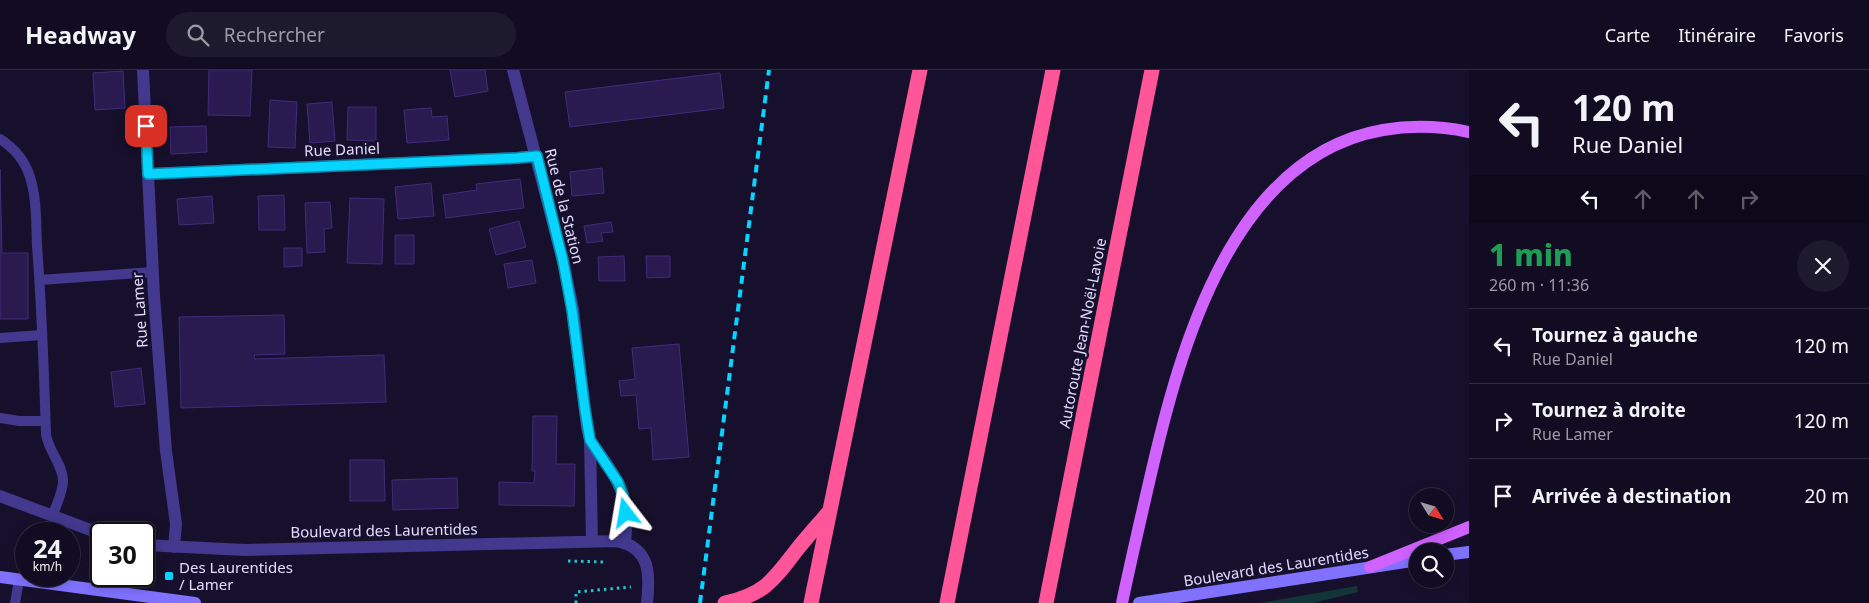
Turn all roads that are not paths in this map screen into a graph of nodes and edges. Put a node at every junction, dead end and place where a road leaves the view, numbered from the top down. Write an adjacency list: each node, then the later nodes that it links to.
1 (144, 70): 9 (street, Rue Lamer)
2 (513, 70): 8 (street, Rue de la Station)
3 (920, 70): 18 (highway)
4 (1052, 70): 39 (highway)
5 (1152, 70): 40 (highway, Autoroute Jean-Noël-Lavoie)
6 (1469, 132): 41 (main road)
7 (0, 139): 11 (lane)
8 (537, 156): 9 (street, Rue Daniel); 16 (street, Rue de la Station)
9 (148, 174): 10 (street, Rue Lamer)
10 (153, 272): 11 (lane); 25 (street, Rue Lamer)
11 (40, 280): 12 (lane)
12 (42, 335): 13 (lane); 15 (lane)
13 (0, 338)
14 (0, 418): 15 (lane)
15 (45, 421): 19 (lane)
16 (590, 440): 22 (street, Rue de la Station); 23 (street, Rue de la Station)
17 (0, 496): 19 (street)
18 (829, 512): 37 (highway); 38 (highway)
19 (53, 515): 21 (street)
20 (1469, 526): 29 (main road)
21 (90, 530)
22 (592, 541): 23 (street, Boulevard des Laurentides); 25 (street, Boulevard des Laurentides)
23 (625, 542): 36 (street)
24 (155, 546): 25 (street, Boulevard des Laurentides)
25 (174, 547)
26 (1469, 552): 27 (main road)
27 (1454, 554)
28 (1409, 561): 29 (main road, Boulevard des Laurentides)
29 (1370, 567): 42 (main road, Boulevard des Laurentides)
30 (0, 577): 31 (main road)
31 (15, 579)
32 (18, 587): 34 (lane)
33 (72, 587): 35 (main road)
34 (15, 603)
35 (194, 603)
36 (647, 603)
37 (725, 603)
38 (811, 603)
39 (947, 603)
40 (1046, 603)
41 (1122, 603)
42 (1139, 603)

